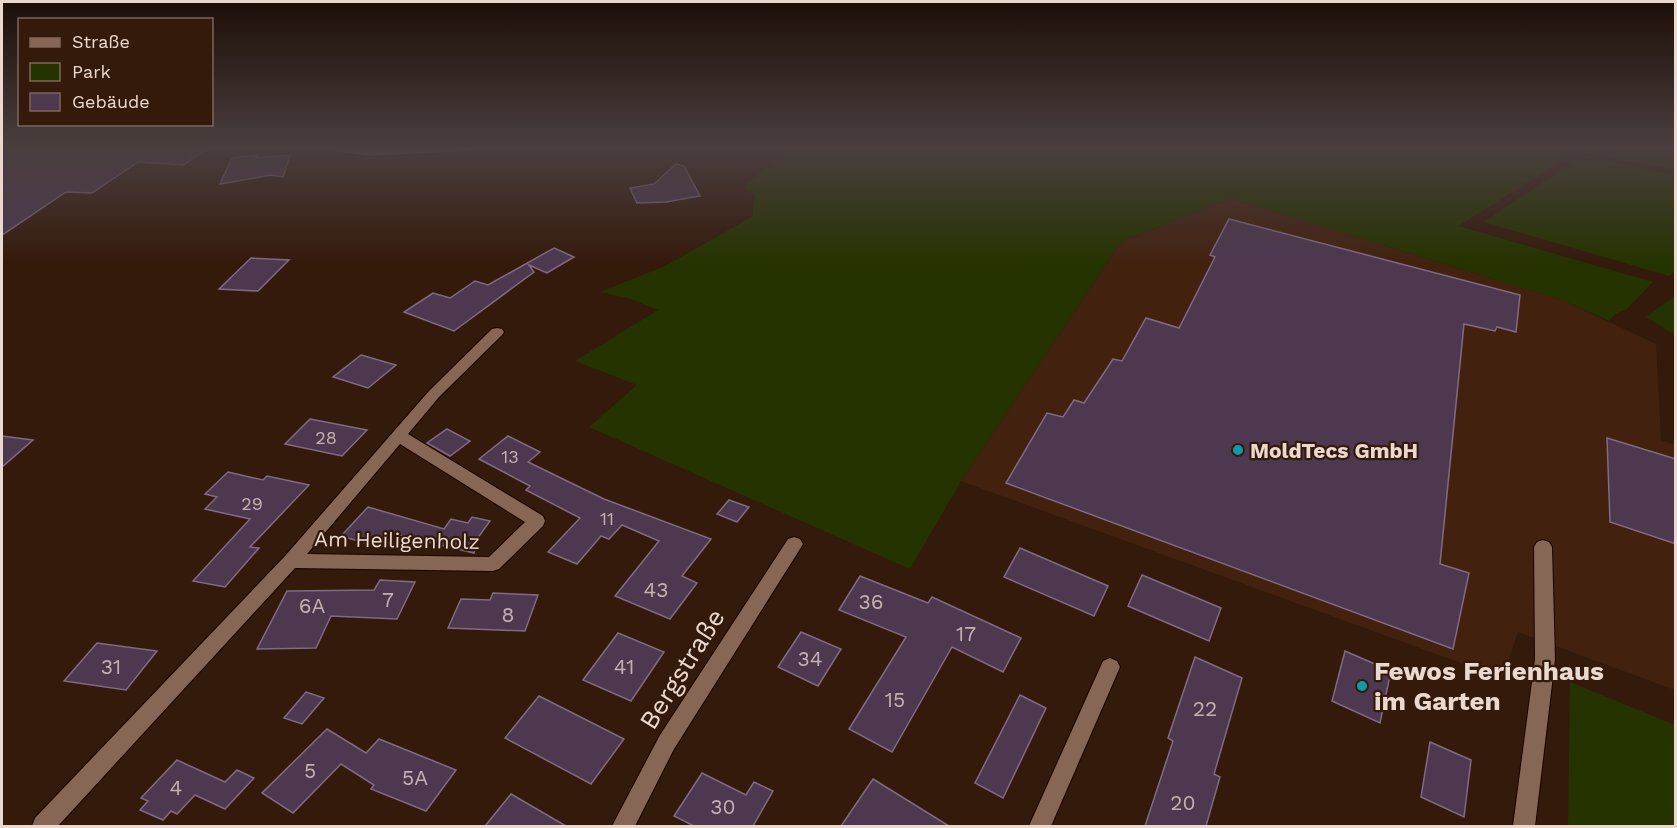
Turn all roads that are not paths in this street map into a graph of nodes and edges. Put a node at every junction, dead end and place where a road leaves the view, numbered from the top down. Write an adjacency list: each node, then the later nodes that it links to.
1 (497, 332): 2 (street, Am Heiligenholz)
2 (398, 435): 5 (street, Am Heiligenholz); 5 (street, Am Heiligenholz)
3 (794, 544): 8 (street, Bergstraße)
4 (1543, 547): 10 (street)
5 (291, 561): 7 (street, Am Heiligenholz)
6 (1110, 668): 9 (street)
7 (43, 826)
8 (623, 826)
9 (1040, 826)
10 (1524, 826)

